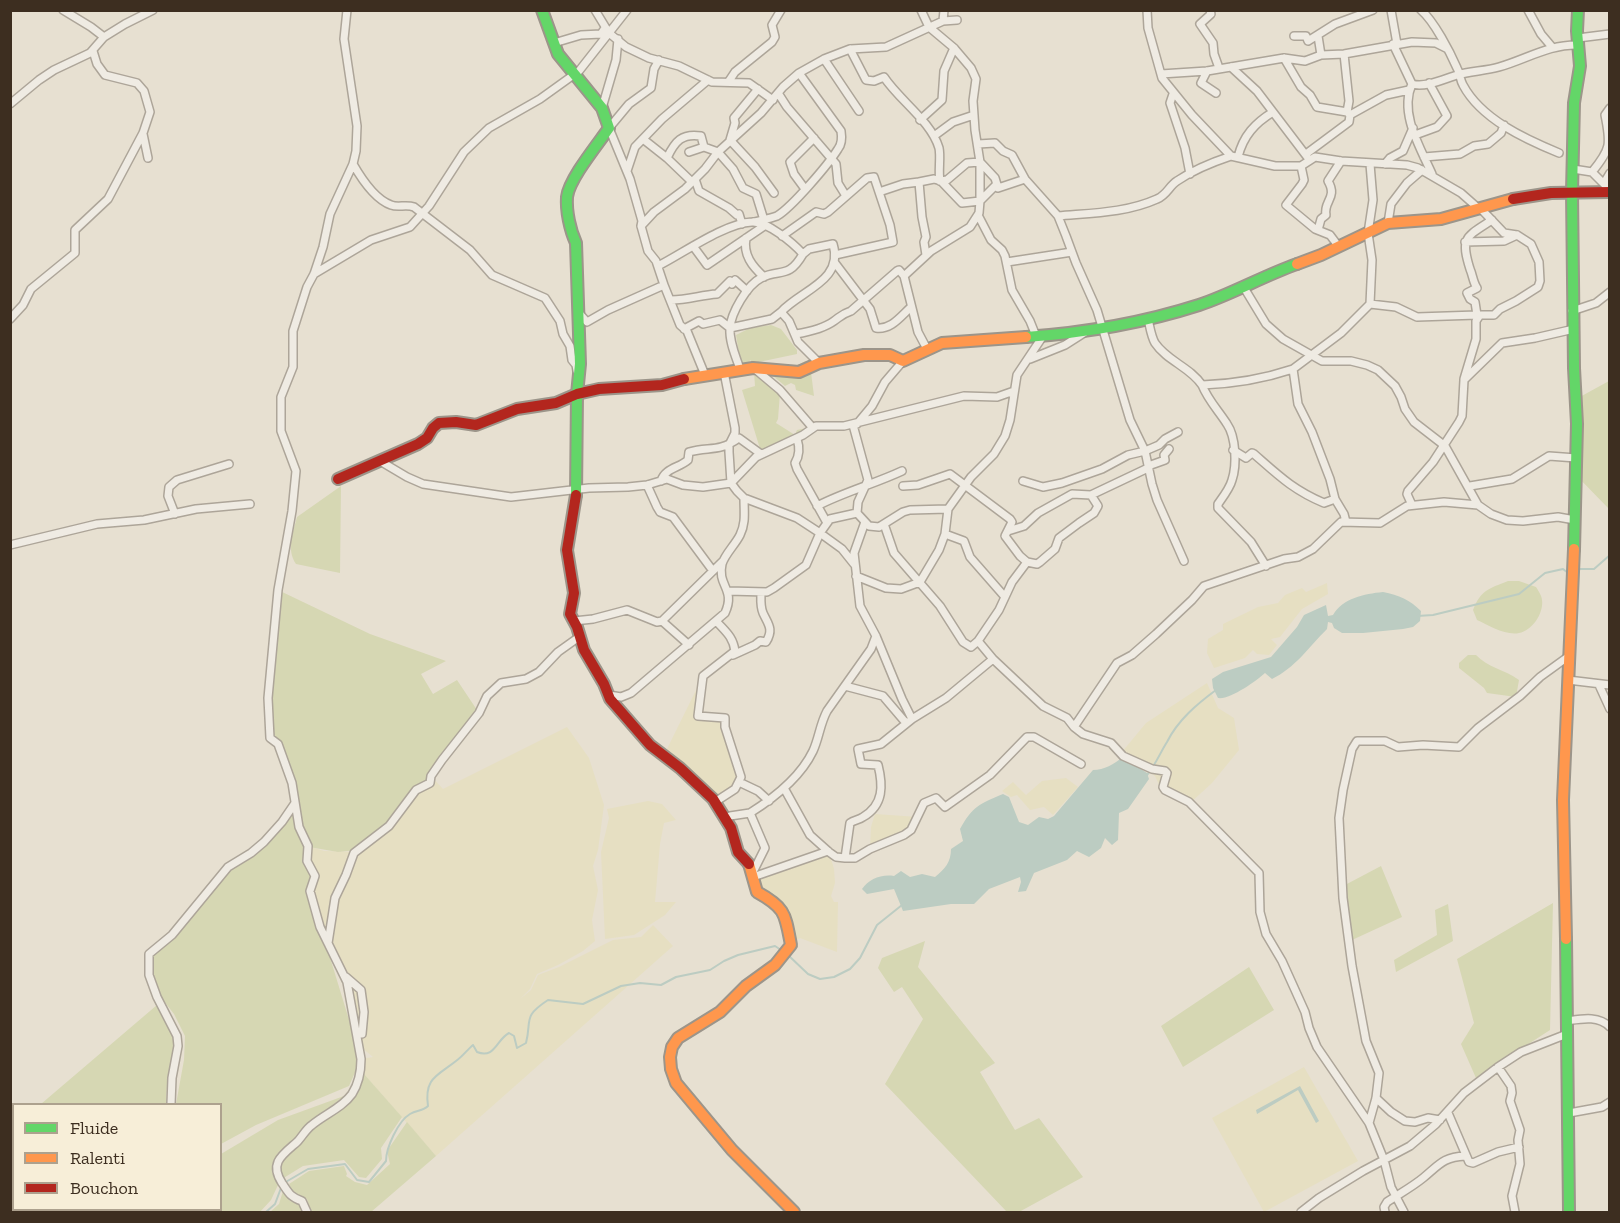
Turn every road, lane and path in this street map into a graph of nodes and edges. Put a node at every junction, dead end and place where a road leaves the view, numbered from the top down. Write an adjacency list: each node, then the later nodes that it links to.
1 (63, 10): 25 (street)
2 (153, 10): 25 (street)
3 (346, 10): 84 (street)
4 (542, 10): 28 (street)
5 (595, 10): 21 (street)
6 (627, 10): 21 (street)
7 (781, 10): 48 (street)
8 (921, 10): 20 (street)
9 (944, 10): 19 (street)
10 (1147, 10): 45 (street)
11 (1210, 10): 41 (street)
12 (1373, 10): 24 (street)
13 (1391, 10): 29 (street)
14 (1421, 10): 17 (street)
15 (1528, 10): 30 (street)
16 (1578, 10): 27 (street)
17 (1427, 13): 32 (street)
18 (957, 20): 19 (street)
19 (944, 21): 20 (street)
20 (929, 27): 31 (street); 33 (street)
21 (607, 31): 26 (street); 28 (street); 44 (street)
22 (1610, 34): 27 (street)
23 (1294, 36): 24 (street)
24 (1318, 36): 36 (street)
25 (104, 37): 34 (street)
26 (618, 39): 39 (street); 56 (street)
27 (1579, 42): 30 (street); 88 (street)
28 (554, 43): 44 (street)
29 (1395, 44): 32 (street); 35 (street); 50 (street)
30 (1552, 46): 46 (street)
31 (954, 48): 61 (street); 62 (street)
32 (1446, 48): 46 (street)
33 (850, 49): 37 (street); 62 (street)
34 (93, 51): 55 (street); 66 (street)
35 (1344, 54): 36 (street); 60 (street)
36 (1321, 55): 38 (street)
37 (824, 58): 43 (street); 58 (street)
38 (1284, 58): 40 (street); 60 (street)
39 (659, 60): 47 (street); 64 (street)
40 (1231, 67): 41 (street); 59 (street)
41 (1219, 68): 42 (street)
42 (1207, 71): 45 (street); 52 (street)
43 (799, 72): 54 (street); 81 (street)
44 (575, 74): 56 (street); 108 (street)
45 (1161, 74): 53 (street)
46 (1460, 74): 49 (street); 63 (street)
47 (708, 80): 48 (street); 69 (street)
48 (729, 81): 51 (street)
49 (1429, 83): 50 (street); 65 (street)
50 (1410, 87): 60 (street); 65 (street)
51 (758, 89): 54 (street); 70 (street)
52 (1216, 93)
53 (1173, 94): 76 (street); 93 (street)
54 (776, 97): 68 (street); 70 (street)
55 (10, 104)
56 (602, 108): 64 (street)
57 (1610, 108): 91 (street)
58 (859, 111)
59 (1273, 112): 76 (street); 77 (street)
60 (1349, 114): 77 (street)
61 (974, 115): 67 (street); 71 (street)
62 (920, 120): 67 (street)
63 (1504, 125): 75 (street); 78 (street)
64 (609, 129): 90 (street); 143 (street)
65 (1414, 131): 78 (street); 86 (street)
66 (142, 133): 79 (street); 145 (street)
67 (934, 136): 97 (street)
68 (814, 138): 81 (street); 101 (street)
69 (643, 139): 80 (street); 90 (street)
70 (730, 140): 74 (street); 104 (street)
71 (978, 144): 83 (street); 95 (street)
72 (704, 147): 73 (street); 74 (street); 80 (street)
73 (689, 152)
74 (718, 152): 96 (street); 112 (street)
75 (1559, 153)
76 (1234, 156): 87 (street); 93 (street)
77 (1307, 157): 82 (street); 87 (street)
78 (1424, 157): 94 (street)
79 (148, 158)
80 (667, 158): 96 (street)
81 (831, 158): 101 (street); 105 (street)
82 (1341, 161): 85 (street); 116 (street)
83 (980, 162): 97 (street); 99 (street); 106 (street)
84 (352, 164): 108 (street); 130 (street)
85 (1370, 164): 86 (street); 117 (street)
86 (1385, 164): 89 (street)
87 (1301, 166): 116 (street)
88 (1573, 169): 91 (street); 103 (street)
89 (1422, 170): 94 (street); 113 (street)
90 (627, 171): 115 (street)
91 (1592, 172): 100 (street)
92 (1610, 173): 100 (street)
93 (1190, 174): 110 (street)
94 (1432, 174): 107 (street)
95 (1025, 179): 99 (street); 110 (street)
96 (693, 180): 114 (street); 115 (street)
97 (941, 181): 98 (street); 106 (street)
98 (918, 182): 102 (street); 126 (street)
99 (998, 188): 106 (street)
100 (1608, 188): 103 (street)
101 (805, 189): 112 (street)
102 (879, 192): 105 (street); 127 (street)
103 (1572, 192): 107 (street); 141 (street)
104 (774, 193)
105 (846, 196): 118 (street)
106 (980, 201): 109 (street)
107 (1480, 209): 111 (street); 113 (street)
108 (421, 214): 130 (street); 167 (street)
109 (978, 215): 126 (street); 128 (street)
110 (1058, 216): 124 (street)
111 (1492, 220): 119 (street); 121 (street)
112 (764, 223): 114 (street); 118 (street); 120 (street)
113 (1388, 223): 117 (street)
114 (742, 224): 122 (street)
115 (641, 226): 129 (street)
116 (1318, 230): 123 (street)
117 (1368, 234): 123 (street); 139 (street)
118 (782, 236): 125 (street)
119 (1517, 236): 121 (street); 144 (street)
120 (746, 238): 122 (street); 132 (street)
121 (1465, 242): 144 (street)
122 (693, 246): 129 (street)
123 (1339, 247): 134 (street)
124 (1072, 252): 128 (street); 149 (street)
125 (803, 254): 127 (street); 132 (street)
126 (926, 255): 131 (street)
127 (835, 259): 138 (street); 142 (street)
128 (1007, 262): 153 (street)
129 (658, 266): 133 (street)
130 (314, 274): 245 (street)
131 (904, 276): 138 (street); 140 (street)
132 (764, 277): 135 (street)
133 (664, 285): 137 (street); 143 (street)
134 (1243, 286): 146 (street); 155 (street)
135 (747, 291): 137 (street); 147 (street)
136 (1610, 292): 141 (street)
137 (671, 300): 148 (street)
138 (864, 301): 140 (street); 152 (street)
139 (1370, 304): 144 (street); 155 (street)
140 (911, 308): 154 (street)
141 (1572, 311): 150 (street)
142 (781, 312): 147 (street); 152 (street)
143 (580, 314): 167 (street)
144 (1478, 315): 164 (street)
145 (10, 319)
146 (1149, 319): 149 (street); 165 (street)
147 (730, 328): 148 (street); 160 (street)
148 (684, 329): 163 (street)
149 (1102, 329): 151 (street); 176 (street)
150 (1574, 329): 164 (street); 178 (street)
151 (1087, 331): 153 (street); 156 (street)
152 (796, 334): 158 (street)
153 (1039, 336): 154 (street); 156 (street)
154 (927, 349): 157 (street)
155 (1311, 355): 161 (street); 173 (street)
156 (1027, 360): 166 (street)
157 (903, 361): 158 (street); 168 (street)
158 (819, 363): 159 (street)
159 (753, 368): 160 (street); 169 (street)
160 (740, 369): 162 (street)
161 (1293, 369): 165 (street); 195 (street)
162 (724, 372): 163 (street); 172 (street)
163 (705, 375): 167 (street)
164 (1464, 380): 173 (street)
165 (1202, 385): 175 (street)
166 (1014, 391): 168 (street); 188 (street)
167 (578, 393): 179 (street); 192 (street)
168 (855, 424): 169 (street); 189 (street)
169 (812, 427): 171 (street)
170 (1178, 432): 176 (street)
171 (797, 438): 177 (street); 199 (street)
172 (729, 445): 177 (street); 184 (street); 186 (street)
173 (1445, 446): 191 (street); 198 (street)
174 (1169, 449): 181 (street)
175 (1233, 450): 195 (street); 215 (street)
176 (1146, 451): 181 (street); 185 (street)
177 (761, 454): 186 (street)
178 (1576, 458): 191 (street); 203 (street)
179 (380, 461): 183 (street); 192 (street)
180 (229, 464): 202 (street)
181 (1148, 468): 193 (street); 212 (street)
182 (902, 471): 189 (street)
183 (338, 478)
184 (662, 481): 186 (street); 187 (street)
185 (1023, 481)
186 (731, 483): 194 (street)
187 (647, 485): 192 (street); 217 (street)
188 (966, 485): 190 (street); 200 (street); 208 (street)
189 (866, 486): 199 (street); 201 (street)
190 (903, 486)
191 (1470, 486): 197 (street)
192 (577, 490): 223 (street)
193 (1091, 495): 208 (street); 214 (street)
194 (744, 498): 209 (street); 213 (street)
195 (1335, 500): 206 (street)
196 (250, 504): 202 (street)
197 (1478, 504): 198 (street); 203 (street)
198 (1412, 505): 206 (street)
199 (817, 506): 204 (street)
200 (948, 509): 207 (street); 210 (street)
201 (857, 513): 204 (street); 205 (street)
202 (175, 514): 211 (street)
203 (1575, 520): 230 (street)
204 (826, 521): 209 (street)
205 (865, 522): 207 (street); 216 (street)
206 (1346, 522): 215 (street)
207 (884, 524): 219 (street)
208 (1008, 531): 214 (street)
209 (820, 532): 216 (street); 221 (street)
210 (945, 534): 219 (street); 222 (street)
211 (10, 545)
212 (1184, 561)
213 (723, 562): 217 (street); 220 (street)
214 (1027, 562): 222 (street)
215 (1266, 566): 240 (street)
216 (855, 567): 218 (street)
217 (713, 571): 224 (street)
218 (856, 576): 219 (street); 226 (street)
219 (920, 582): 228 (street)
220 (728, 591): 221 (street); 225 (street)
221 (761, 592): 232 (street)
222 (1005, 597): 228 (street)
223 (574, 621): 224 (street); 227 (street)
224 (662, 621): 229 (street)
225 (717, 622): 229 (street); 232 (street)
226 (876, 636): 236 (street); 239 (street)
227 (579, 637): 237 (street); 252 (street)
228 (978, 641): 231 (street)
229 (689, 645): 237 (street)
230 (1569, 656): 233 (street); 259 (street)
231 (993, 659): 239 (street); 240 (street)
232 (718, 662): 242 (street)
233 (1568, 680): 234 (street); 254 (street)
234 (1599, 685): 235 (street); 238 (street)
235 (1610, 685)
236 (845, 686): 239 (street); 243 (street)
237 (609, 695): 246 (street)
238 (1610, 709)
239 (909, 721): 250 (street)
240 (1074, 727): 265 (street)
241 (1081, 764): 250 (street)
242 (739, 782): 244 (street); 246 (street)
243 (784, 788): 244 (street); 249 (street)
244 (769, 801): 247 (street)
245 (295, 802): 252 (street); 261 (street)
246 (715, 802): 248 (street)
247 (750, 813): 248 (street); 251 (street)
248 (726, 819): 251 (street)
249 (828, 851): 250 (street); 251 (street)
250 (845, 858)
251 (753, 874): 271 (street)
252 (328, 944): 253 (street)
253 (344, 975): 256 (street); 270 (street)
254 (1566, 1021): 255 (street); 257 (street)
255 (1610, 1027)
256 (362, 1034)
257 (1567, 1034): 258 (street); 263 (street)
258 (1498, 1067): 262 (street); 266 (street)
259 (1376, 1098): 264 (street); 265 (street)
260 (1610, 1102): 263 (street)
261 (171, 1103)
262 (1448, 1113): 264 (street); 267 (street)
263 (1569, 1113): 276 (street)
264 (1440, 1120): 268 (street)
265 (1369, 1123): 268 (street)
266 (1519, 1147): 267 (street); 275 (street)
267 (1465, 1156): 269 (street)
268 (1384, 1160): 269 (street); 272 (street)
269 (1395, 1196): 273 (street); 274 (street)
270 (307, 1212)
271 (794, 1212)
272 (1300, 1212)
273 (1385, 1212)
274 (1404, 1212)
275 (1515, 1212)
276 (1569, 1212)

